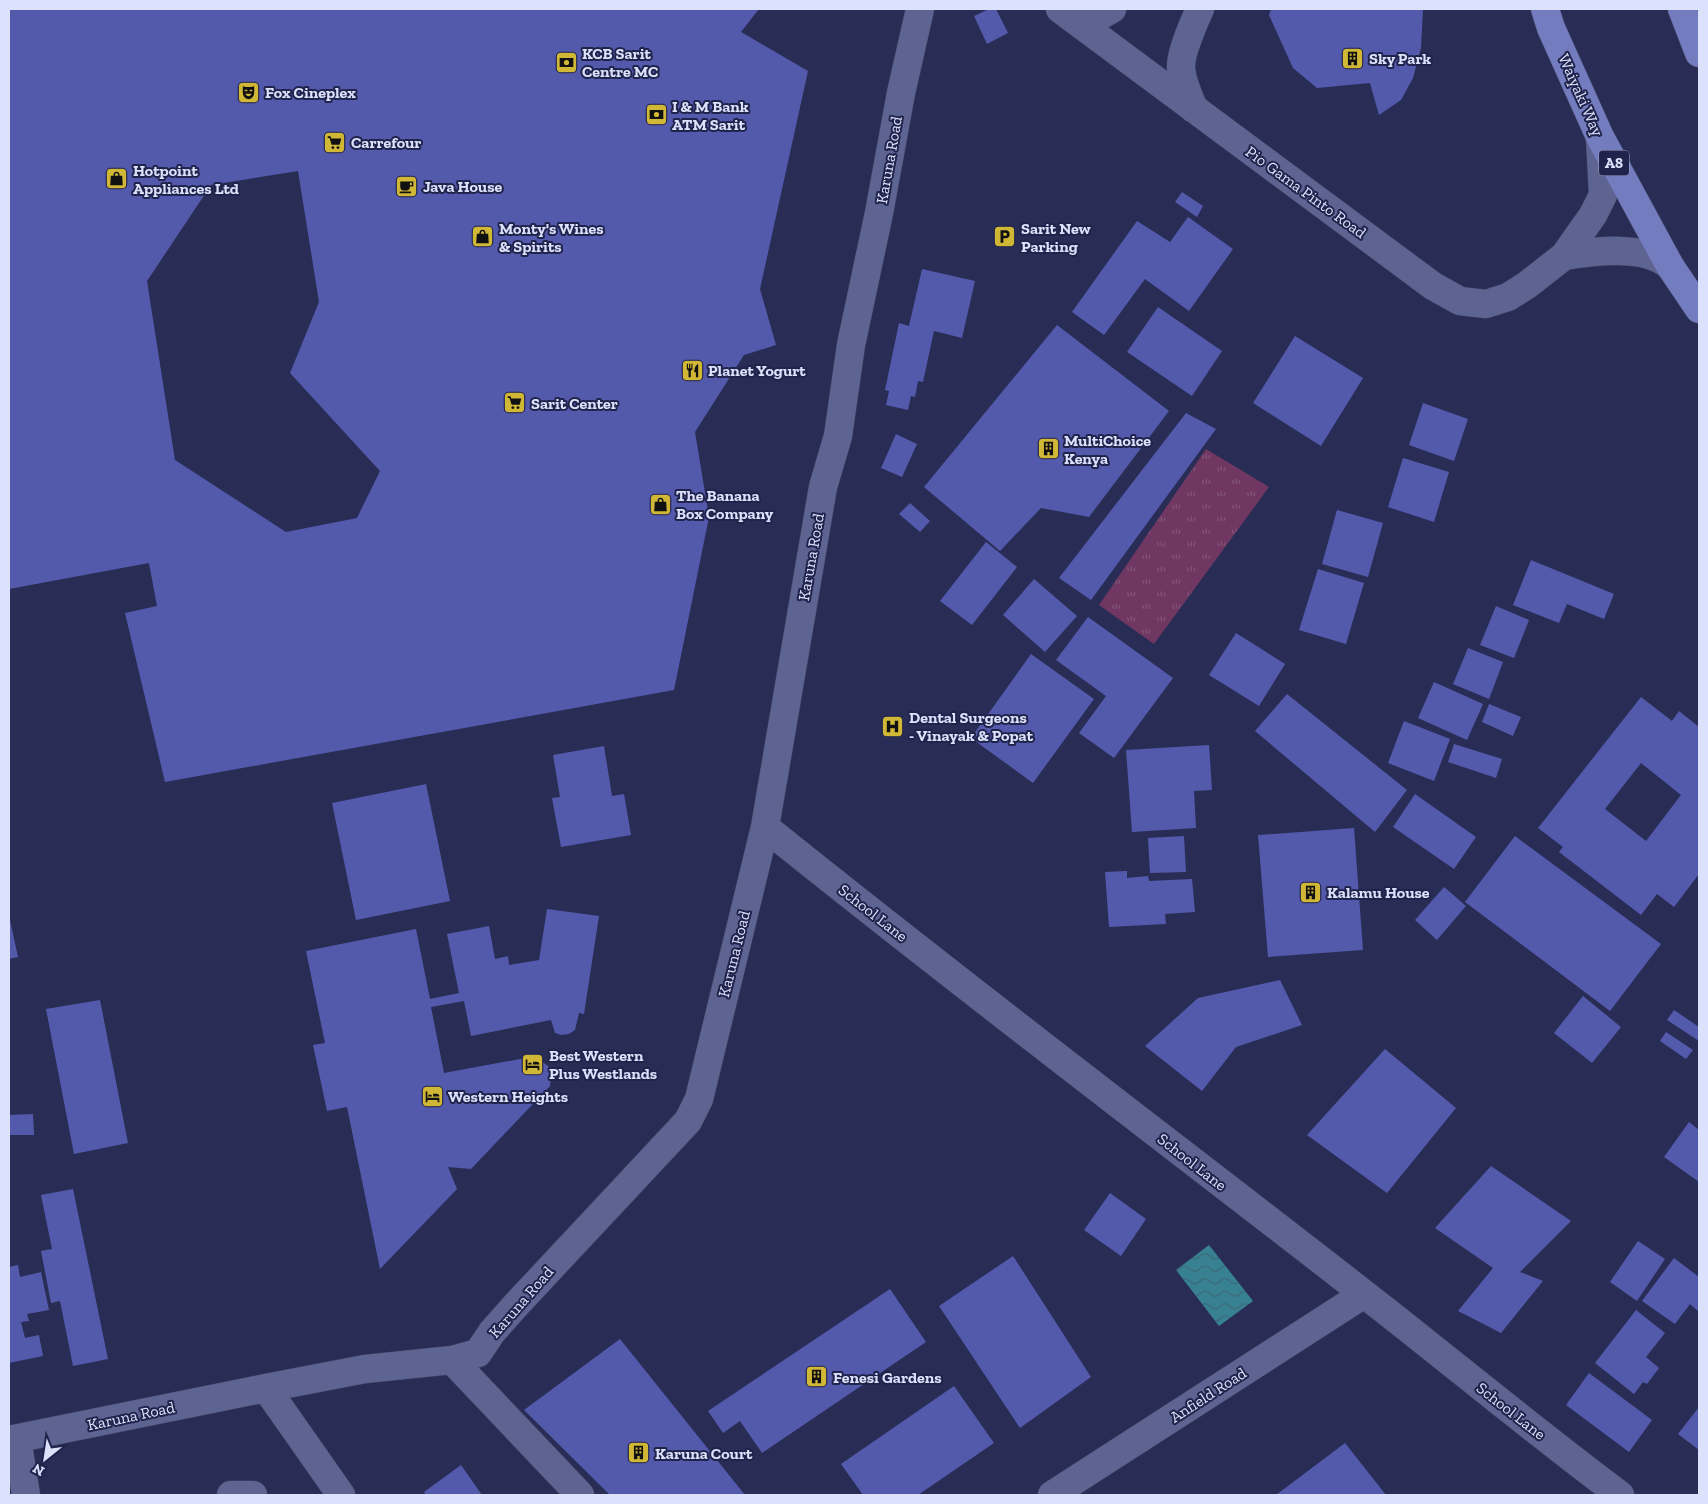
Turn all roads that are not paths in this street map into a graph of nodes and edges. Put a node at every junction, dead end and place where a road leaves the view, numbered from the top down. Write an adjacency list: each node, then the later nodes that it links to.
1 (920, 9): 14 (street, Karuna Road)
2 (1060, 9): 7 (street, Pio Gama Pinto Road)
3 (1112, 9): 7 (street)
4 (1200, 9): 9 (street)
5 (1545, 9): 10 (highway, Waiyaki Way / A8)
6 (1682, 9): 8 (highway)
7 (1083, 26): 9 (street, Pio Gama Pinto Road)
8 (1699, 53)
9 (1194, 109): 11 (street, Pio Gama Pinto Road)
10 (1600, 137): 11 (street, Pio Gama Pinto Road); 12 (highway, Waiyaki Way / A8)
11 (1564, 256): 12 (street, Pio Gama Pinto Road)
12 (1670, 266): 13 (highway, Waiyaki Way / A8)
13 (1699, 308)
14 (765, 827): 15 (street, School Lane); 16 (street, Karuna Road)
15 (1364, 1294): 24 (street, Anfield Road); 25 (street, School Lane)
16 (452, 1360): 17 (street, Karuna Road); 23 (street)
17 (266, 1388): 18 (street, Karuna Road); 22 (street)
18 (13, 1440): 19 (street)
19 (26, 1495)
20 (231, 1495): 21 (street)
21 (253, 1495)
22 (340, 1495)
23 (580, 1495)
24 (1052, 1495)
25 (1620, 1495)

